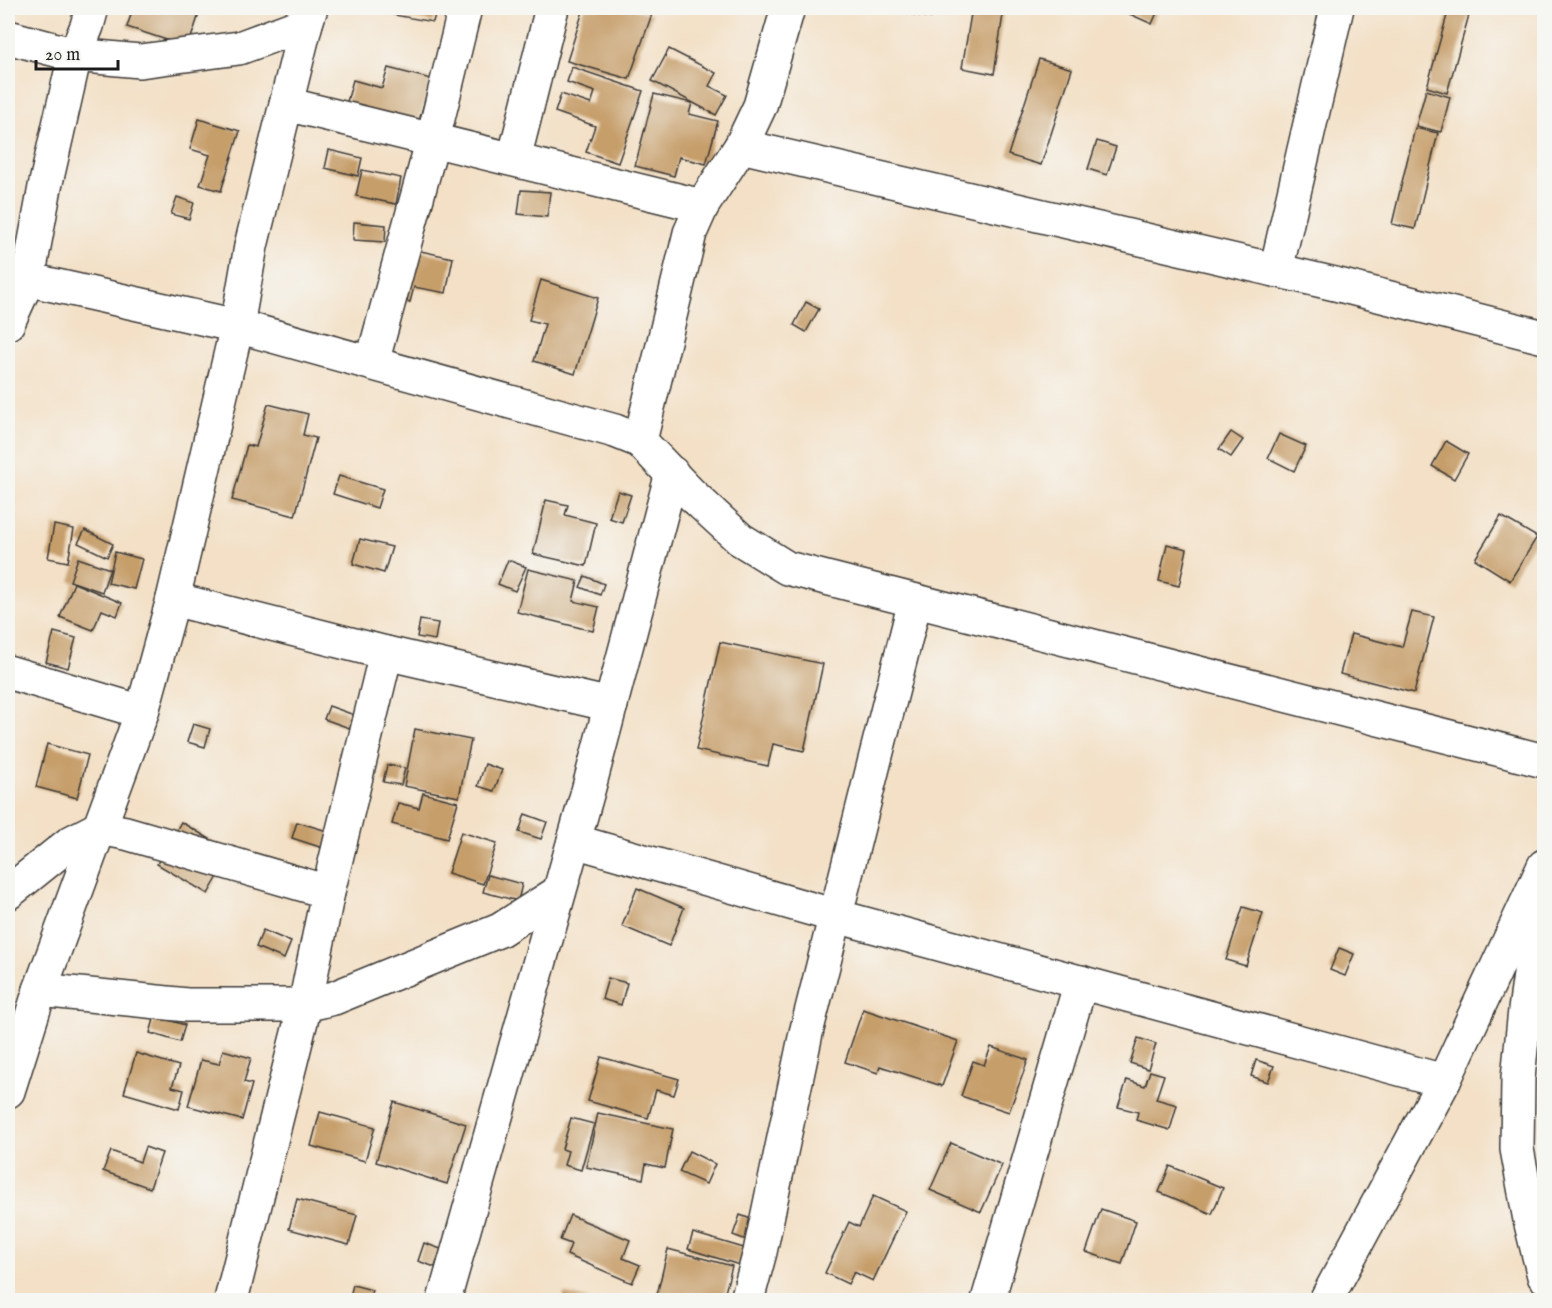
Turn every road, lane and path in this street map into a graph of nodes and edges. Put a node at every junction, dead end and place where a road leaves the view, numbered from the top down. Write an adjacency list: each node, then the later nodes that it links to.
1 (92, 8): 10 (street)
2 (465, 8): 12 (street)
3 (552, 8): 14 (street)
4 (788, 8): 13 (street)
5 (1337, 8): 16 (street)
6 (8, 13): 9 (street)
7 (309, 15): 10 (street); 11 (street)
8 (8, 37): 9 (street)
9 (40, 46): 10 (street)
10 (75, 55): 17 (street)
11 (286, 104): 12 (street); 19 (street)
12 (433, 139): 14 (street); 21 (street)
13 (741, 146): 15 (street); 16 (street)
14 (514, 159): 15 (street)
15 (702, 206): 22 (street)
16 (1276, 270): 20 (street)
17 (18, 277): 18 (street); 19 (street)
18 (8, 323)
19 (237, 326): 21 (street); 24 (street)
20 (1545, 337)
21 (372, 363): 22 (street)
22 (640, 441): 23 (street)
23 (672, 473): 25 (street); 28 (street)
24 (173, 599): 26 (street); 29 (street)
25 (915, 601): 30 (street); 38 (street)
26 (386, 653): 28 (street); 35 (street)
27 (8, 672): 29 (street)
28 (611, 705): 32 (street)
29 (142, 712): 31 (street)
30 (1545, 761)
31 (99, 828): 35 (street); 37 (street); 40 (street)
32 (574, 841): 36 (street); 38 (street)
33 (1545, 866): 42 (street)
34 (1545, 875): 44 (street)
35 (328, 892): 41 (street)
36 (559, 892): 41 (street); 46 (street)
37 (8, 893)
38 (836, 916): 39 (street); 47 (street)
39 (1081, 982): 42 (street); 48 (street)
40 (40, 990): 41 (street); 43 (street)
41 (305, 1005): 45 (street)
42 (1444, 1081): 49 (street)
43 (8, 1091)
44 (1545, 1276)
45 (231, 1300)
46 (444, 1300)
47 (747, 1300)
48 (988, 1300)
49 (1326, 1300)

